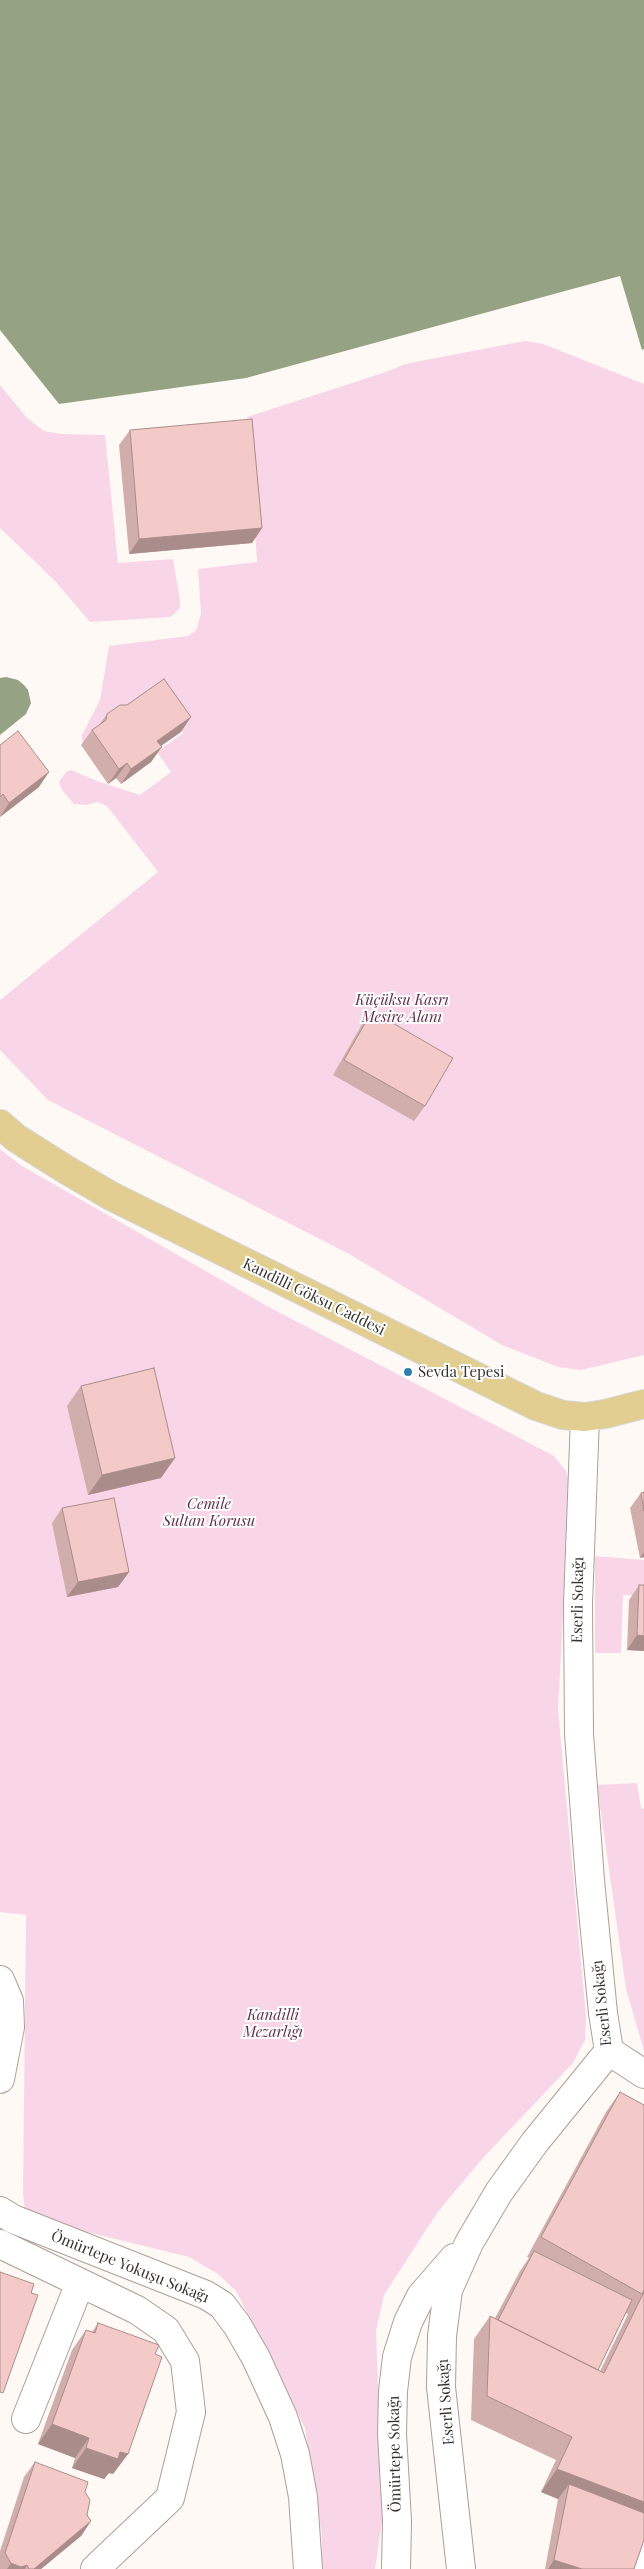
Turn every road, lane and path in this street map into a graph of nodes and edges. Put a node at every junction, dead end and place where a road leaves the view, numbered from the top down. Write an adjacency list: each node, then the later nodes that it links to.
1 (0, 1124): 3 (main road, Kandilli Göksu Caddesi)
2 (644, 1404): 3 (main road, Kandilli Göksu Caddesi)
3 (584, 1416): 5 (street, Eserli Sokağı)
4 (0, 1980): 7 (street)
5 (609, 2051): 6 (street); 9 (street, Eserli Sokağı)
6 (644, 2074)
7 (0, 2079)
8 (0, 2211): 15 (street, Ömürtepe Yokuşu Sokağı)
9 (469, 2243): 16 (street, Ömürtepe Sokağı); 17 (street, Eserli Sokağı)
10 (0, 2244): 11 (street)
11 (80, 2283): 12 (street); 14 (street)
12 (26, 2419)
13 (644, 2555): 18 (street)
14 (95, 2569)
15 (308, 2569)
16 (396, 2569)
17 (461, 2569)
18 (638, 2569)

